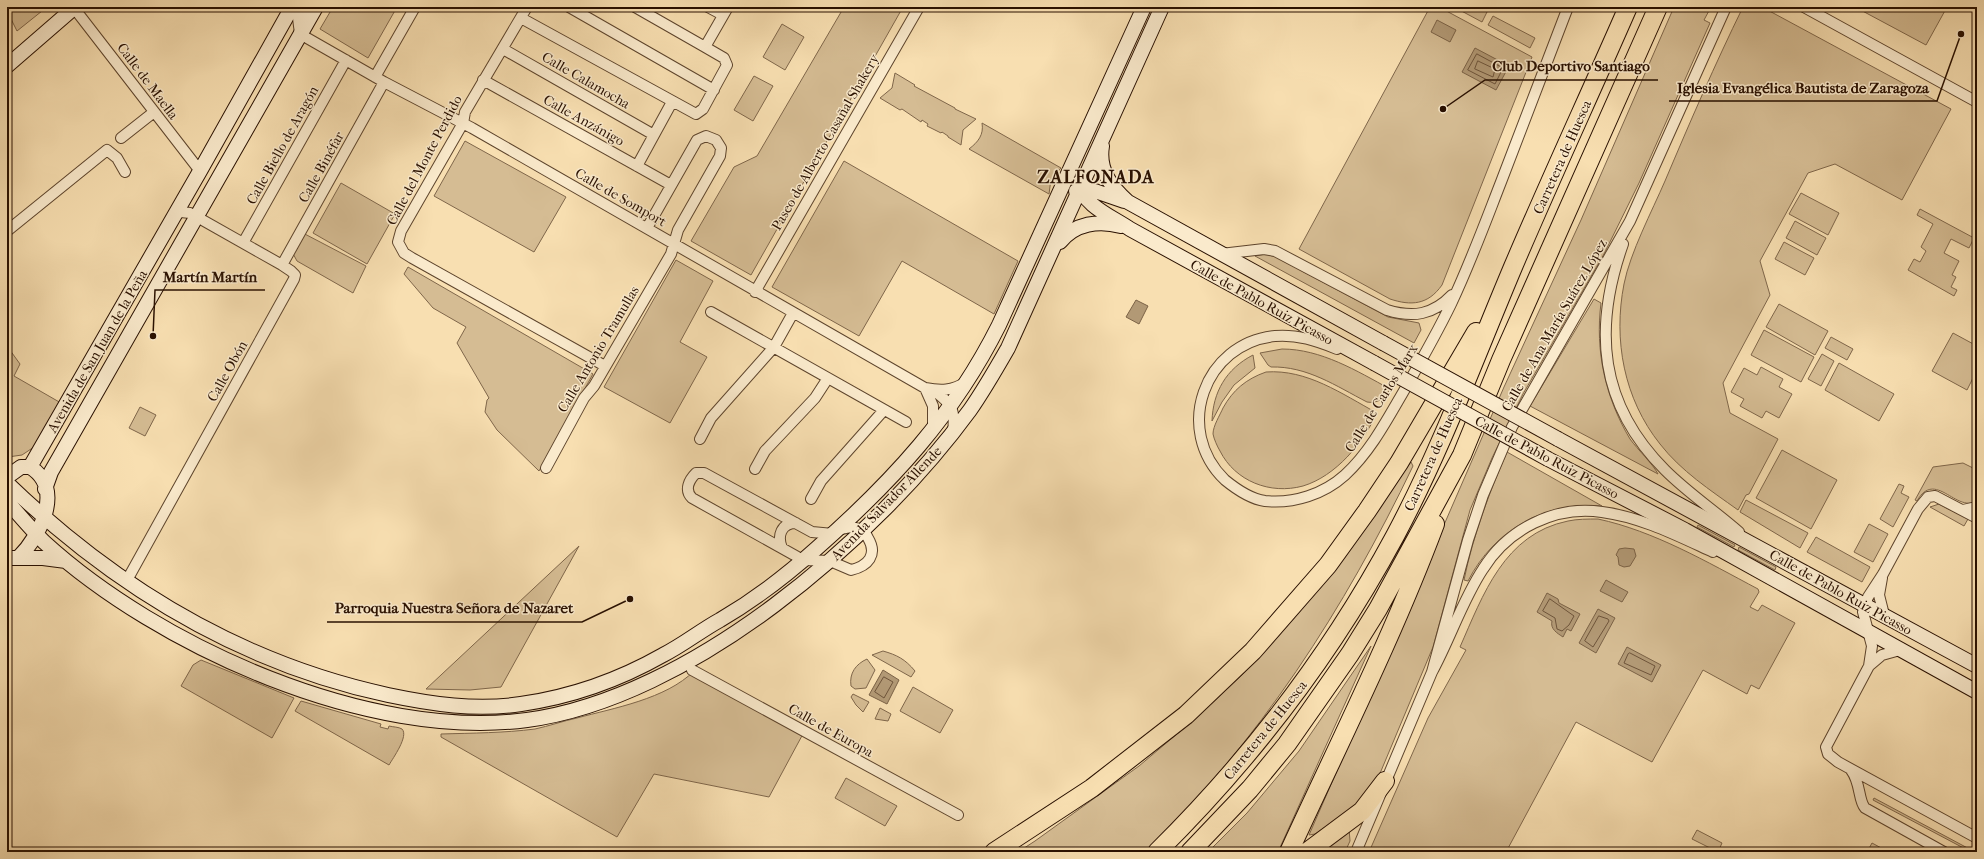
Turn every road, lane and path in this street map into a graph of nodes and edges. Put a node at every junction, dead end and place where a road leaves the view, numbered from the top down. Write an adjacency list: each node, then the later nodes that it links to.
1 (75, 7): 24 (main road); 30 (street, Calle de Maella)
2 (292, 7): 37 (main road, Avenida de San Juan de la Peña)
3 (303, 7): 20 (street)
4 (316, 7): 20 (main road, Avenida de San Juan de la Peña)
5 (415, 7): 25 (street, Calle Binéfar)
6 (527, 7): 19 (street, Calle del Monte Perdido)
7 (570, 7): 27 (street)
8 (635, 7): 21 (street)
9 (708, 7): 18 (street)
10 (919, 7): 56 (street, Paseo de Alberto Casañal Shakery)
11 (1144, 7): 35 (main road, Avenida Salvador Allende)
12 (1162, 7): 33 (main road, Avenida Salvador Allende)
13 (1568, 7): 55 (street, Calle de Carlos Marx)
14 (1628, 7): 54 (highway, Carretera de Huesca)
15 (1658, 7): 71 (highway, Carretera de Huesca)
16 (1726, 7): 45 (street, Calle de Ana María Suárez López)
17 (1804, 7): 29 (street)
18 (725, 11): 21 (street)
19 (521, 18): 22 (street, Calle del Monte Perdido); 28 (street)
20 (300, 34): 23 (street, Calle de Somport); 44 (main road, Avenida de San Juan de la Peña)
21 (705, 47): 27 (street)
22 (503, 49): 26 (street, Calle del Monte Perdido); 32 (street, Calle Calamocha)
23 (346, 60): 25 (street, Calle de Somport); 49 (street, Calle Biello de Aragón)
24 (7, 66)
25 (380, 80): 31 (street, Calle de Somport); 53 (street, Calle Binéfar)
26 (483, 80): 31 (street, Calle del Monte Perdido); 36 (street, Calle Anzánigo)
27 (714, 90): 28 (street)
28 (672, 102): 32 (street)
29 (1977, 102)
30 (154, 112): 34 (street); 37 (street, Calle de Maella)
31 (463, 123): 46 (street, Calle de Somport); 61 (street, Calle del Monte Perdido)
32 (654, 135): 36 (street)
33 (1104, 136): 40 (main road, Avenida Salvador Allende); 41 (main road, Calle de Pablo Ruiz Picasso)
34 (121, 138)
35 (1078, 151): 40 (main road, Avenida Salvador Allende); 42 (main road, Avenida Salvador Allende)
36 (637, 166): 39 (street, Calle Anzánigo)
37 (200, 171): 43 (main road, Avenida de San Juan de la Peña)
38 (125, 172): 48 (street)
39 (671, 185): 46 (street); 50 (street, Calle Antonio Tramullas)
40 (1081, 190): 41 (main road, Calle de Pablo Ruiz Picasso); 42 (main road, Avenida Salvador Allende); 47 (main road, Calle de Pablo Ruiz Picasso); 51 (main road, Avenida Salvador Allende)
41 (1128, 202): 52 (main road, Calle de Pablo Ruiz Picasso)
42 (1051, 210): 63 (main road, Avenida Salvador Allende)
43 (176, 214): 44 (street); 73 (main road, Avenida de San Juan de la Peña)
44 (196, 216): 49 (street, Calle Obón); 78 (main road, Avenida de San Juan de la Peña)
45 (1630, 221): 89 (street, Calle de Ana María Suárez López); 105 (street, Calle de Ana María Suárez López)
46 (647, 228): 50 (street, Calle de Somport)
47 (1130, 229): 51 (main road, Calle de Pablo Ruiz Picasso); 60 (main road, Calle de Pablo Ruiz Picasso)
48 (7, 231)
49 (244, 243): 53 (street, Calle Obón)
50 (674, 244): 56 (street, Calle de Somport); 61 (street, Calle Antonio Tramullas)
51 (1054, 248): 69 (main road, Avenida Salvador Allende)
52 (1221, 254): 55 (street, Calle de Pablo Ruiz Picasso); 89 (main road, Calle de Pablo Ruiz Picasso, bridge)
53 (282, 265): 97 (street, Calle Obón)
54 (1514, 265): 113 (highway); 114 (highway, Carretera de Huesca)
55 (1457, 289): 60 (street, Calle de Carlos Marx)
56 (755, 292): 58 (street, Calle de Somport)
57 (711, 312): 59 (street)
58 (793, 313): 59 (street); 64 (street, Calle de Somport)
59 (774, 347): 62 (street); 70 (street)
60 (1372, 362): 96 (main road, Calle de Pablo Ruiz Picasso, bridge)
61 (605, 366): 74 (street, Calle Antonio Tramullas)
62 (828, 378): 66 (street); 75 (street)
63 (968, 380): 64 (street); 65 (main road, Avenida Salvador Allende)
64 (928, 389): 65 (street); 68 (street)
65 (951, 407): 68 (main road, Avenida Salvador Allende); 69 (street)
66 (884, 410): 67 (street); 79 (street)
67 (906, 422)
68 (932, 432): 87 (main road, Avenida Salvador Allende)
69 (953, 432): 86 (main road, Avenida Salvador Allende)
70 (700, 439)
71 (1462, 455): 115 (highway, Carretera de Huesca); 116 (highway)
72 (7, 465): 73 (main road)
73 (25, 467): 76 (main road, Avenida de San Juan de la Peña); 78 (main road, Avenida de San Juan de la Peña)
74 (546, 468)
75 (755, 469)
76 (7, 477)
77 (7, 484): 84 (main road, Avenida Salvador Allende)
78 (45, 490): 84 (main road, Avenida de San Juan de la Peña)
79 (811, 499)
80 (7, 501): 88 (main road, Avenida Salvador Allende)
81 (1977, 507): 82 (street)
82 (1963, 510): 83 (street); 95 (street)
83 (1977, 518)
84 (44, 519): 88 (main road, Avenida de San Juan de la Peña); 97 (main road, Avenida Salvador Allende)
85 (796, 523): 87 (street); 90 (street); 90 (street)
86 (863, 530): 87 (street); 94 (main road, Avenida Salvador Allende); 94 (street)
87 (835, 532): 92 (main road, Avenida Salvador Allende)
88 (37, 535): 91 (main road, Avenida de San Juan de la Peña); 93 (main road, Avenida Salvador Allende)
89 (1749, 542): 98 (main road, Calle de Pablo Ruiz Picasso)
90 (782, 548): 92 (street)
91 (11, 559): 93 (main road)
92 (803, 560): 94 (street); 97 (main road, Avenida Salvador Allende)
93 (67, 561): 94 (main road, Avenida Salvador Allende)
94 (830, 561)
95 (1883, 574): 98 (street); 99 (street)
96 (1770, 577): 100 (main road, Calle de Pablo Ruiz Picasso); 105 (street, Calle de Ana María Suárez López)
97 (126, 582)
98 (1864, 604): 99 (main road, Calle de Pablo Ruiz Picasso); 100 (street)
99 (1884, 615): 103 (main road, Calle de Pablo Ruiz Picasso)
100 (1867, 632): 101 (main road, Calle de Pablo Ruiz Picasso); 102 (street)
101 (1900, 650): 102 (street, Calle de Pablo Ruiz Picasso); 106 (main road, Calle de Pablo Ruiz Picasso)
102 (1869, 666): 107 (street)
103 (1977, 666)
104 (692, 670): 111 (street, Calle de Europa)
105 (1432, 672): 108 (street, Calle de Ana María Suárez López)
106 (1977, 692)
107 (1851, 770): 109 (street); 110 (street)
108 (1385, 781): 117 (highway); 118 (street, Calle de Ana María Suárez López)
109 (1881, 785): 110 (street); 112 (street)
110 (1861, 796): 119 (street)
111 (958, 815)
112 (1977, 838)
113 (994, 852)
114 (1157, 852)
115 (1190, 852)
116 (1289, 852)
117 (1308, 852)
118 (1356, 852)
119 (1944, 852)

